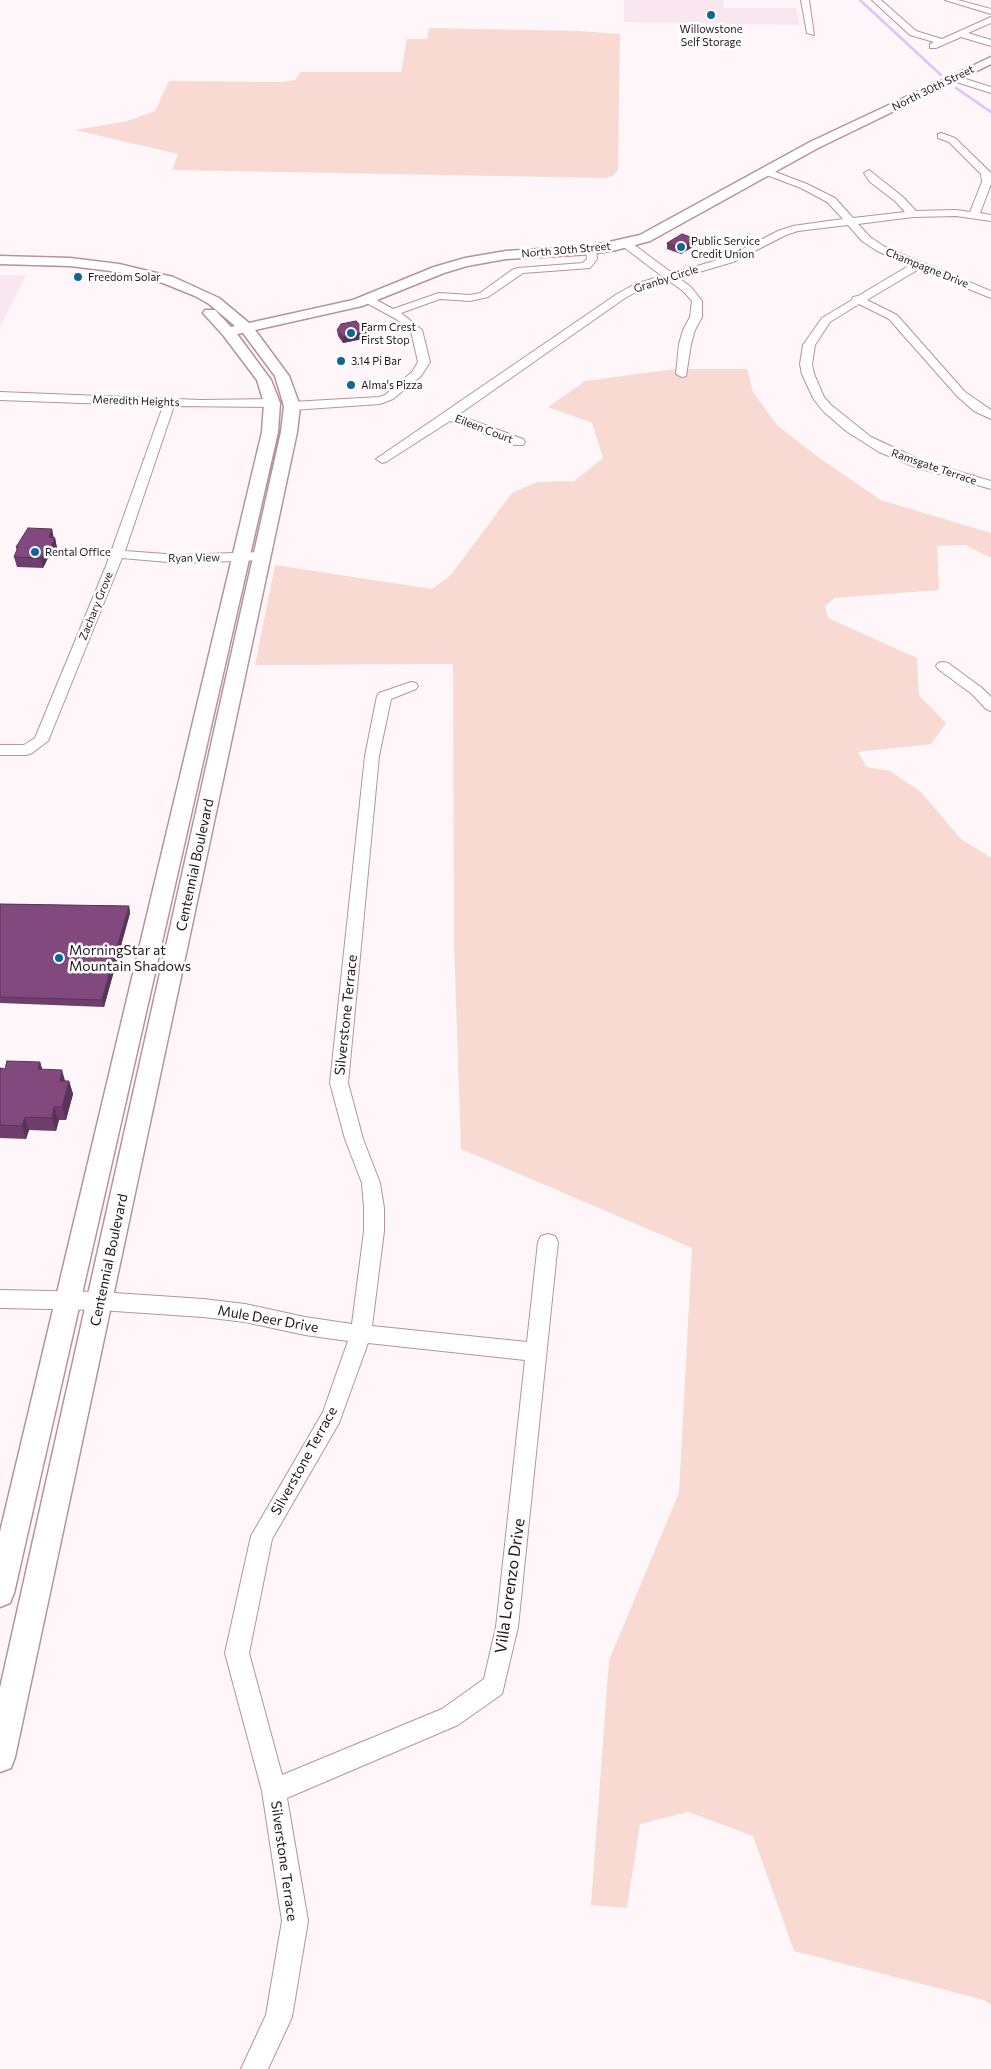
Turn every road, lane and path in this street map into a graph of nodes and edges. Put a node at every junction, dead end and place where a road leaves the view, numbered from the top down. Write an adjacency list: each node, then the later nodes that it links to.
1 (805, 0): 6 (street)
2 (876, 0): 8 (street)
3 (949, 0): 4 (street)
4 (991, 12)
5 (991, 20): 7 (street)
6 (811, 33)
7 (961, 34): 8 (street); 9 (street)
8 (943, 42): 10 (street)
9 (991, 43)
10 (926, 50)
11 (991, 60): 12 (main road, North 30th Street)
12 (953, 78): 13 (street); 15 (main road, North 30th Street)
13 (991, 90)
14 (941, 136): 18 (street)
15 (767, 172): 20 (street, Champagne Drive); 21 (main road, North 30th Street)
16 (869, 173): 17 (street)
17 (913, 214): 18 (street, Granby Circle); 20 (street, Granby Circle)
18 (974, 215): 19 (street, Granby Circle)
19 (987, 220)
20 (850, 221): 24 (street, Champagne Drive); 26 (street, Granby Circle)
21 (625, 244): 22 (main road, North 30th Street); 26 (street)
22 (591, 250): 28 (main road, North 30th Street); 30 (street)
23 (0, 260): 31 (main road, Centennial Boulevard)
24 (917, 265): 27 (street, Champagne Drive); 29 (street, Ramsgate Terrace)
25 (0, 268): 31 (main road, Centennial Boulevard)
26 (670, 276): 32 (street); 37 (street, Granby Circle)
27 (991, 295)
28 (367, 299): 30 (street, Meredith Heights); 31 (main road, North 30th Street)
29 (857, 299): 36 (street); 40 (street, Ramsgate Terrace)
30 (391, 312): 35 (street, Meredith Heights)
31 (237, 330): 35 (main road, Centennial Boulevard)
32 (682, 374)
33 (0, 396): 34 (street, Meredith Heights)
34 (170, 402): 35 (street, Meredith Heights); 41 (street, Zachary Grove)
35 (282, 405): 42 (main road, Centennial Boulevard)
36 (991, 415)
37 (449, 416): 38 (street, Eileen Court); 39 (street, Granby Circle)
38 (519, 442)
39 (382, 458)
40 (991, 485)
41 (118, 549): 42 (street, Ryan View); 46 (street, Zachary Grove)
42 (252, 556): 49 (main road, Centennial Boulevard); 50 (main road, Centennial Boulevard)
43 (943, 666): 45 (street)
44 (411, 686): 51 (street, Silverstone Terrace)
45 (991, 706)
46 (0, 750)
47 (548, 1242): 52 (street, Villa Lorenzo Drive)
48 (0, 1299): 49 (street, Mule Deer Drive)
49 (68, 1302): 50 (street, Mule Deer Drive); 53 (main road, Centennial Boulevard)
50 (100, 1302): 51 (street, Mule Deer Drive); 54 (main road, Centennial Boulevard)
51 (361, 1334): 52 (street, Mule Deer Drive); 55 (street, Silverstone Terrace)
52 (536, 1352): 55 (street, Villa Lorenzo Drive)
53 (0, 1593)
54 (0, 1757)
55 (274, 1791): 56 (street, Silverstone Terrace)
56 (254, 2069)

